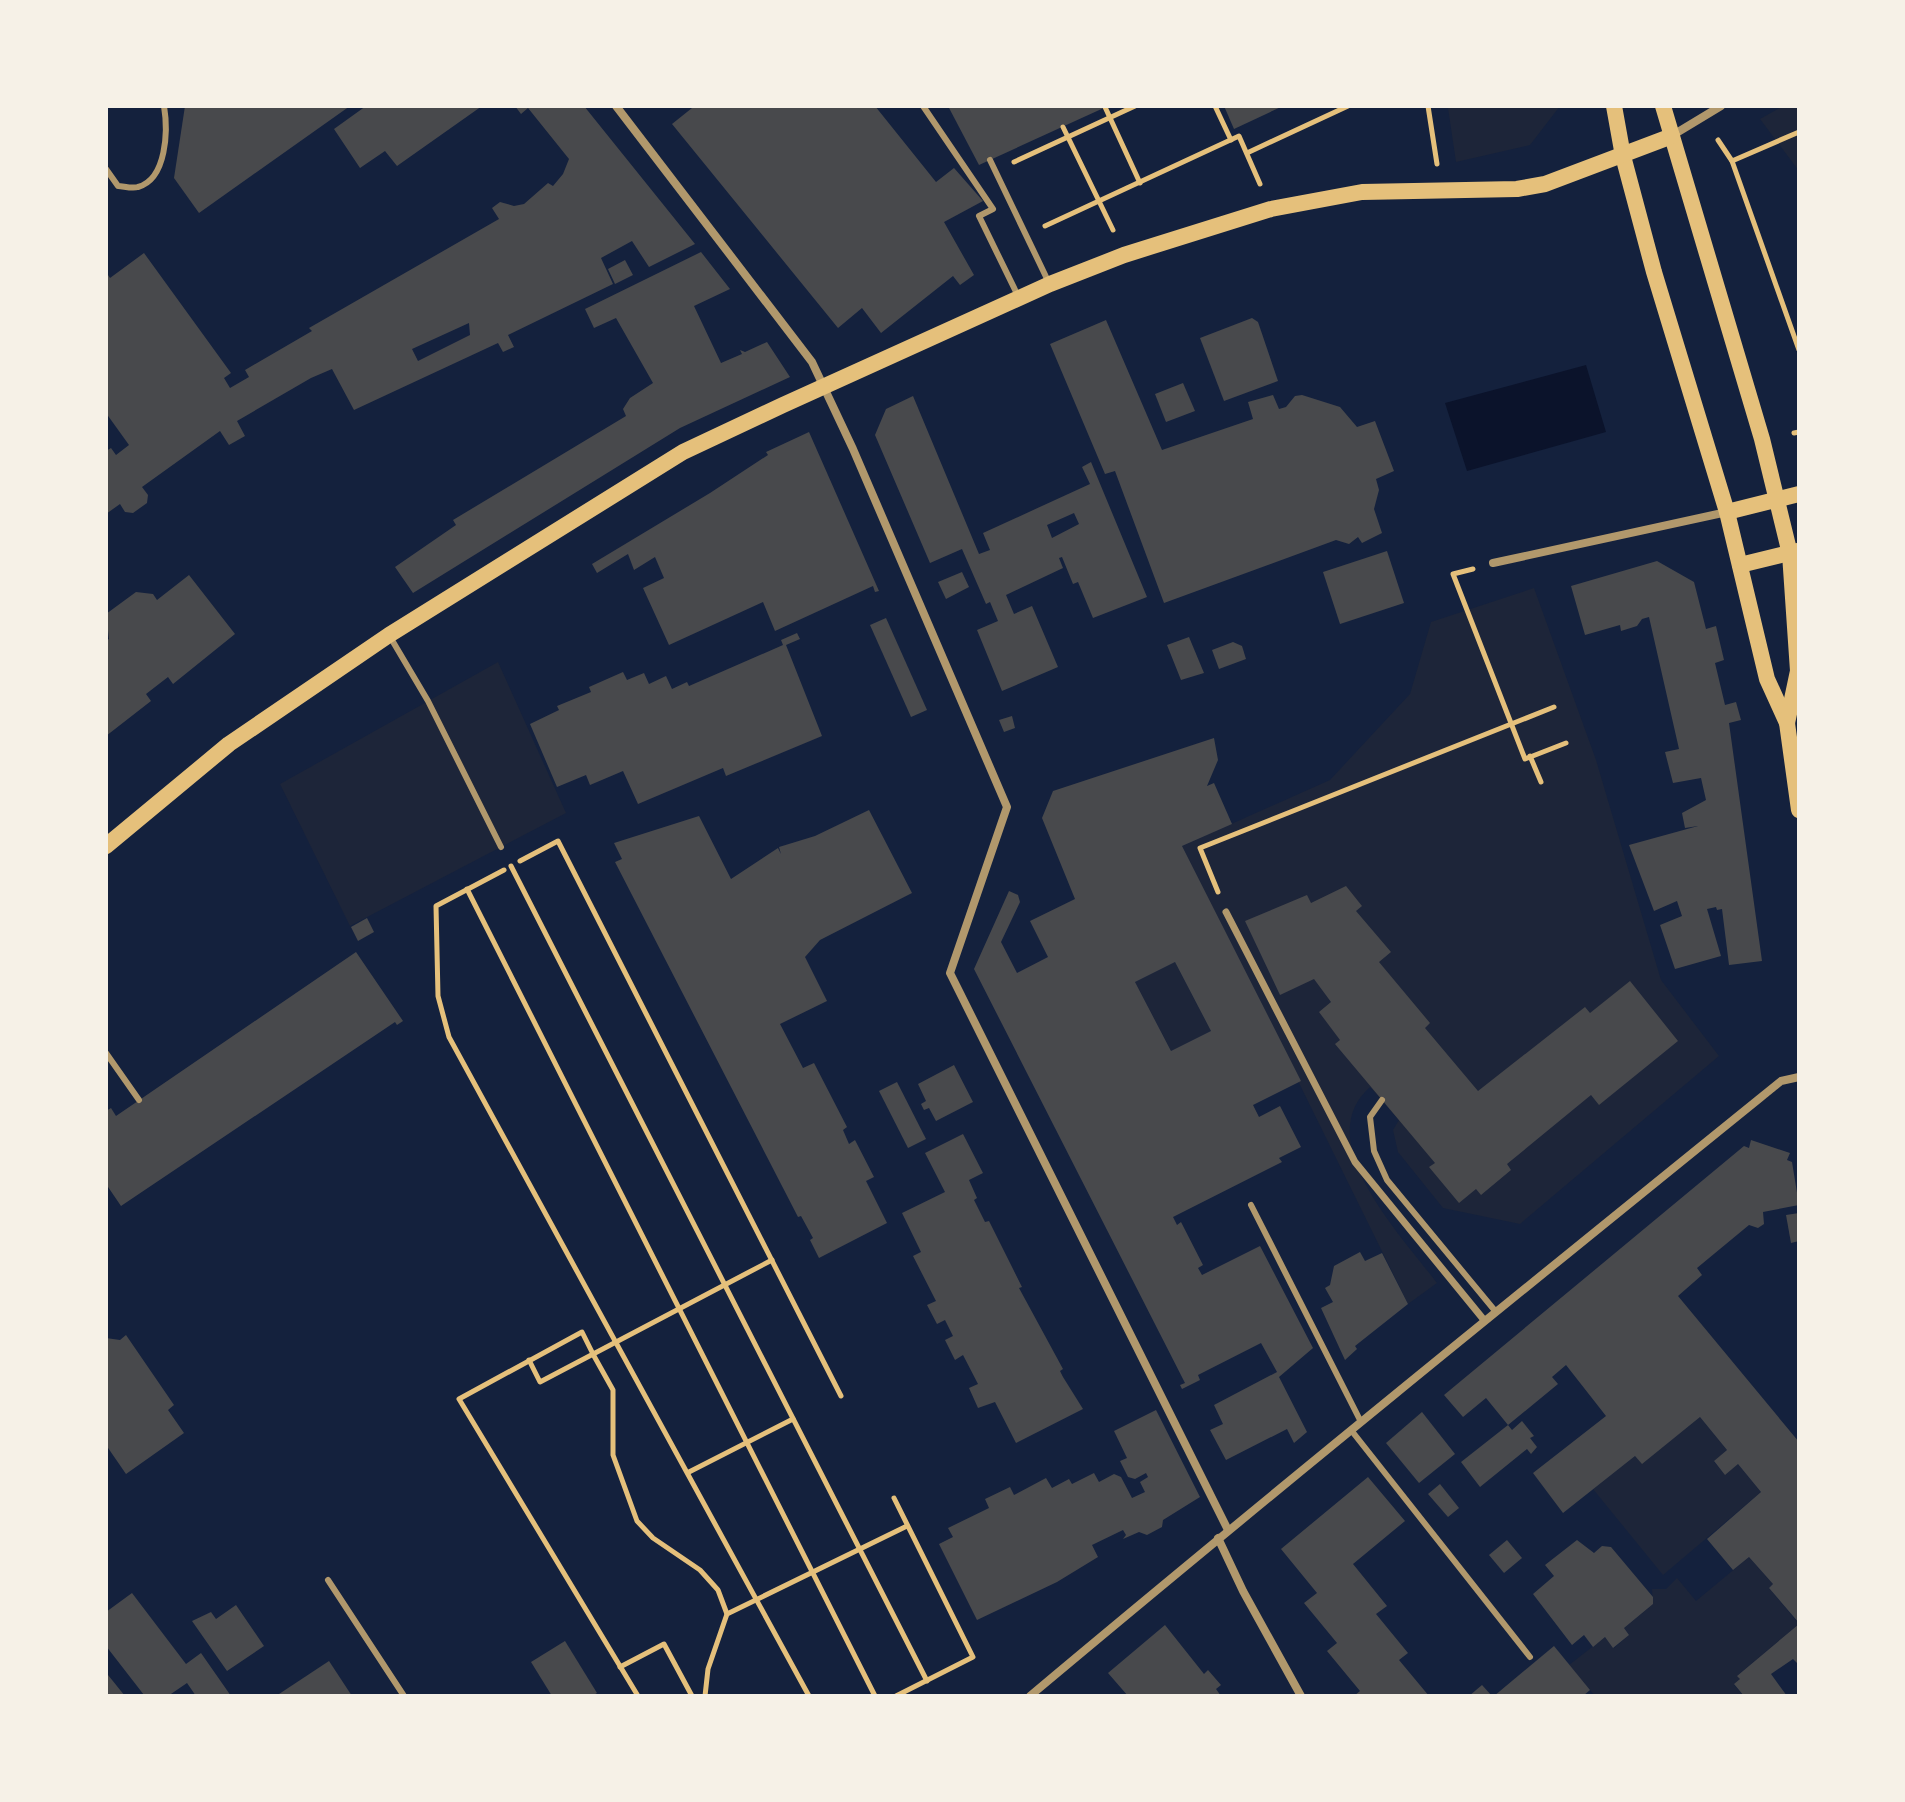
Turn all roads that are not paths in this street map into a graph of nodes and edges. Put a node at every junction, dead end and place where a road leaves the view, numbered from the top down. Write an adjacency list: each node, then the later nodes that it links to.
1 (164, 106): 10 (lane)
2 (616, 106): 13 (street)
3 (923, 106): 12 (lane)
4 (1614, 106): 8 (main road)
5 (1663, 106): 7 (main road)
6 (1721, 106): 7 (street)
7 (1672, 136): 8 (main road); 15 (main road)
8 (1623, 156): 11 (main road); 16 (main road)
9 (990, 160): 11 (lane)
10 (106, 169)
11 (1050, 284): 12 (main road)
12 (1019, 298): 13 (main road)
13 (825, 387): 20 (main road); 35 (street)
14 (1799, 494): 15 (main road)
15 (1779, 501): 16 (main road); 17 (main road)
16 (1727, 512): 18 (street); 19 (main road)
17 (1794, 552): 19 (main road); 21 (main road)
18 (1493, 563)
19 (1740, 565): 21 (main road)
20 (389, 635): 23 (main road); 24 (lane)
21 (1787, 723): 22 (main road)
22 (1799, 810)
23 (106, 846)
24 (501, 847)
25 (1226, 912): 32 (street)
26 (106, 1053): 28 (lane)
27 (1799, 1077): 31 (street)
28 (139, 1100)
29 (1382, 1100): 31 (lane)
30 (1251, 1205): 33 (lane)
31 (1496, 1312): 32 (street)
32 (1484, 1320): 33 (street)
33 (1361, 1422): 34 (street)
34 (1351, 1430): 35 (street); 38 (lane)
35 (1228, 1530): 36 (street)
36 (1218, 1538): 40 (street); 41 (street)
37 (328, 1580): 39 (lane)
38 (1530, 1657)
39 (404, 1696)
40 (1030, 1696)
41 (1301, 1696)

